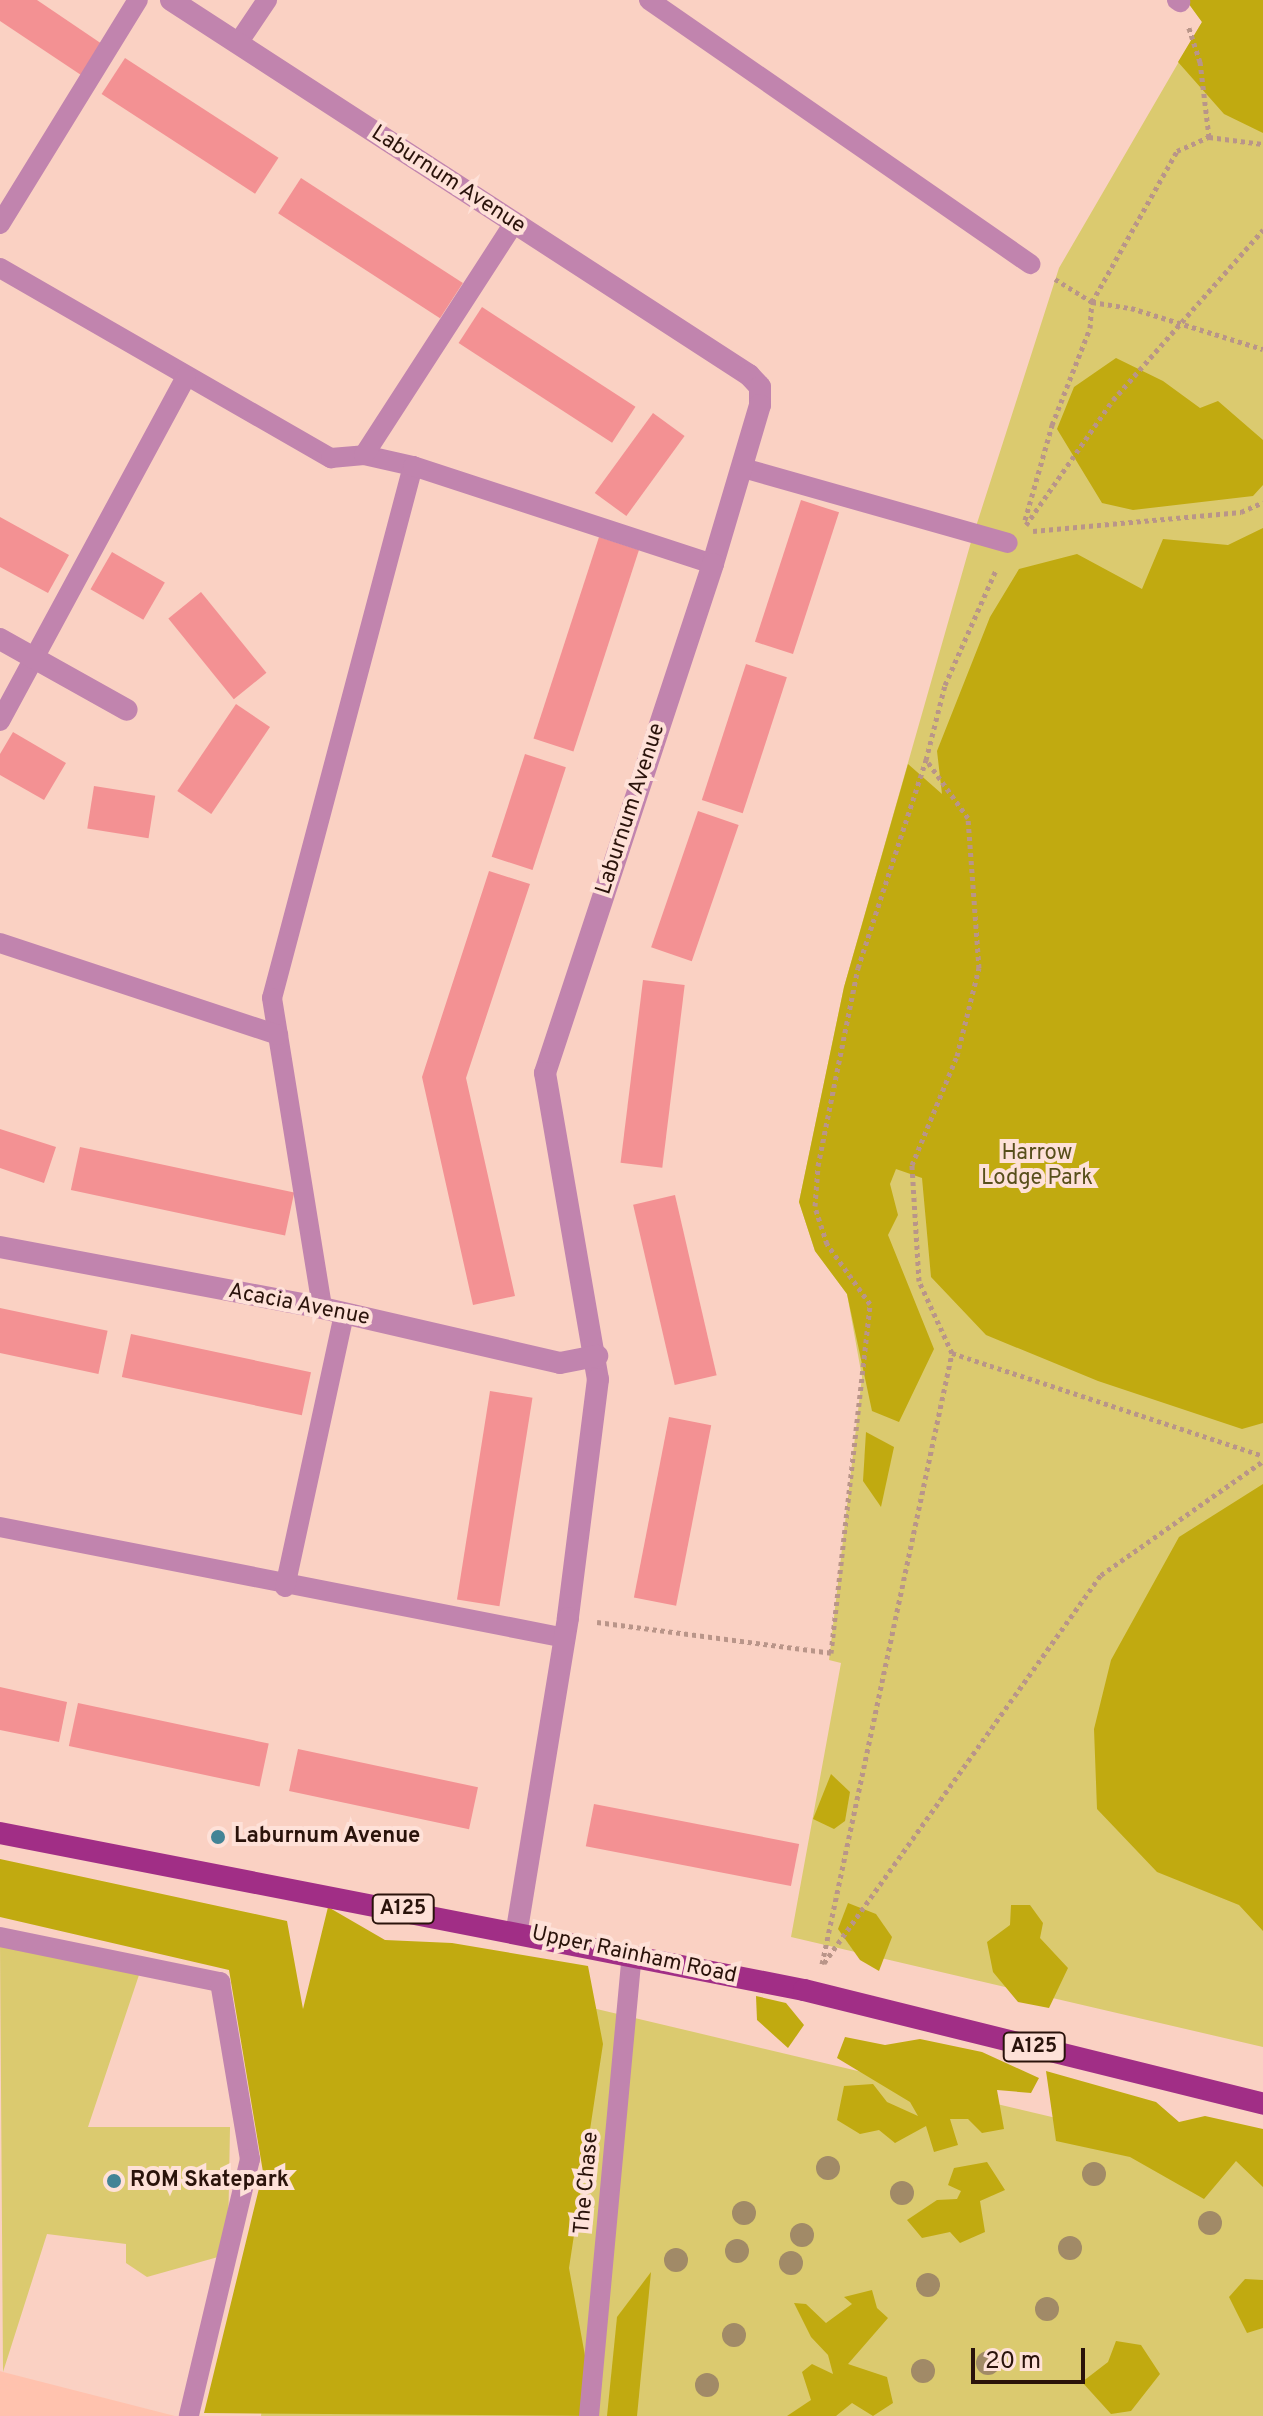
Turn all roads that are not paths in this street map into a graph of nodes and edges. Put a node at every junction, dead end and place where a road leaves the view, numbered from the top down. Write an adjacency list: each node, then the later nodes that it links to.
1 (138, 0): 7 (lane)
2 (171, 0): 5 (street, Laburnum Avenue)
3 (267, 0): 5 (lane)
4 (655, 2): 8 (lane)
5 (238, 43): 6 (street, Laburnum Avenue)
6 (514, 223): 11 (lane); 13 (street, Laburnum Avenue)
7 (0, 224)
8 (1030, 264)
9 (0, 268): 10 (lane)
10 (186, 377): 11 (lane); 17 (lane)
11 (364, 455): 12 (lane)
12 (413, 466): 15 (lane); 21 (lane)
13 (743, 468): 14 (lane); 15 (street, Laburnum Avenue)
14 (1015, 538)
15 (713, 564): 24 (street, Laburnum Avenue)
16 (0, 639): 17 (street)
17 (34, 658): 18 (street); 19 (lane)
18 (127, 710)
19 (0, 721)
20 (0, 943): 21 (lane)
21 (278, 1035): 23 (lane)
22 (0, 1247): 23 (street, Acacia Avenue)
23 (333, 1311): 24 (street, Acacia Avenue); 26 (lane)
24 (597, 1356): 27 (street, Laburnum Avenue)
25 (0, 1527): 26 (lane)
26 (285, 1587): 27 (lane)
27 (566, 1628): 29 (street, Laburnum Avenue)
28 (0, 1833): 29 (main road, Upper Rainham Road / A125)
29 (517, 1930): 31 (main road, Upper Rainham Road / A125)
30 (0, 1937): 33 (lane)
31 (632, 1955): 32 (main road, Upper Rainham Road / A125); 34 (lane, The Chase)
32 (1263, 2104)
33 (189, 2416)
34 (589, 2416)

